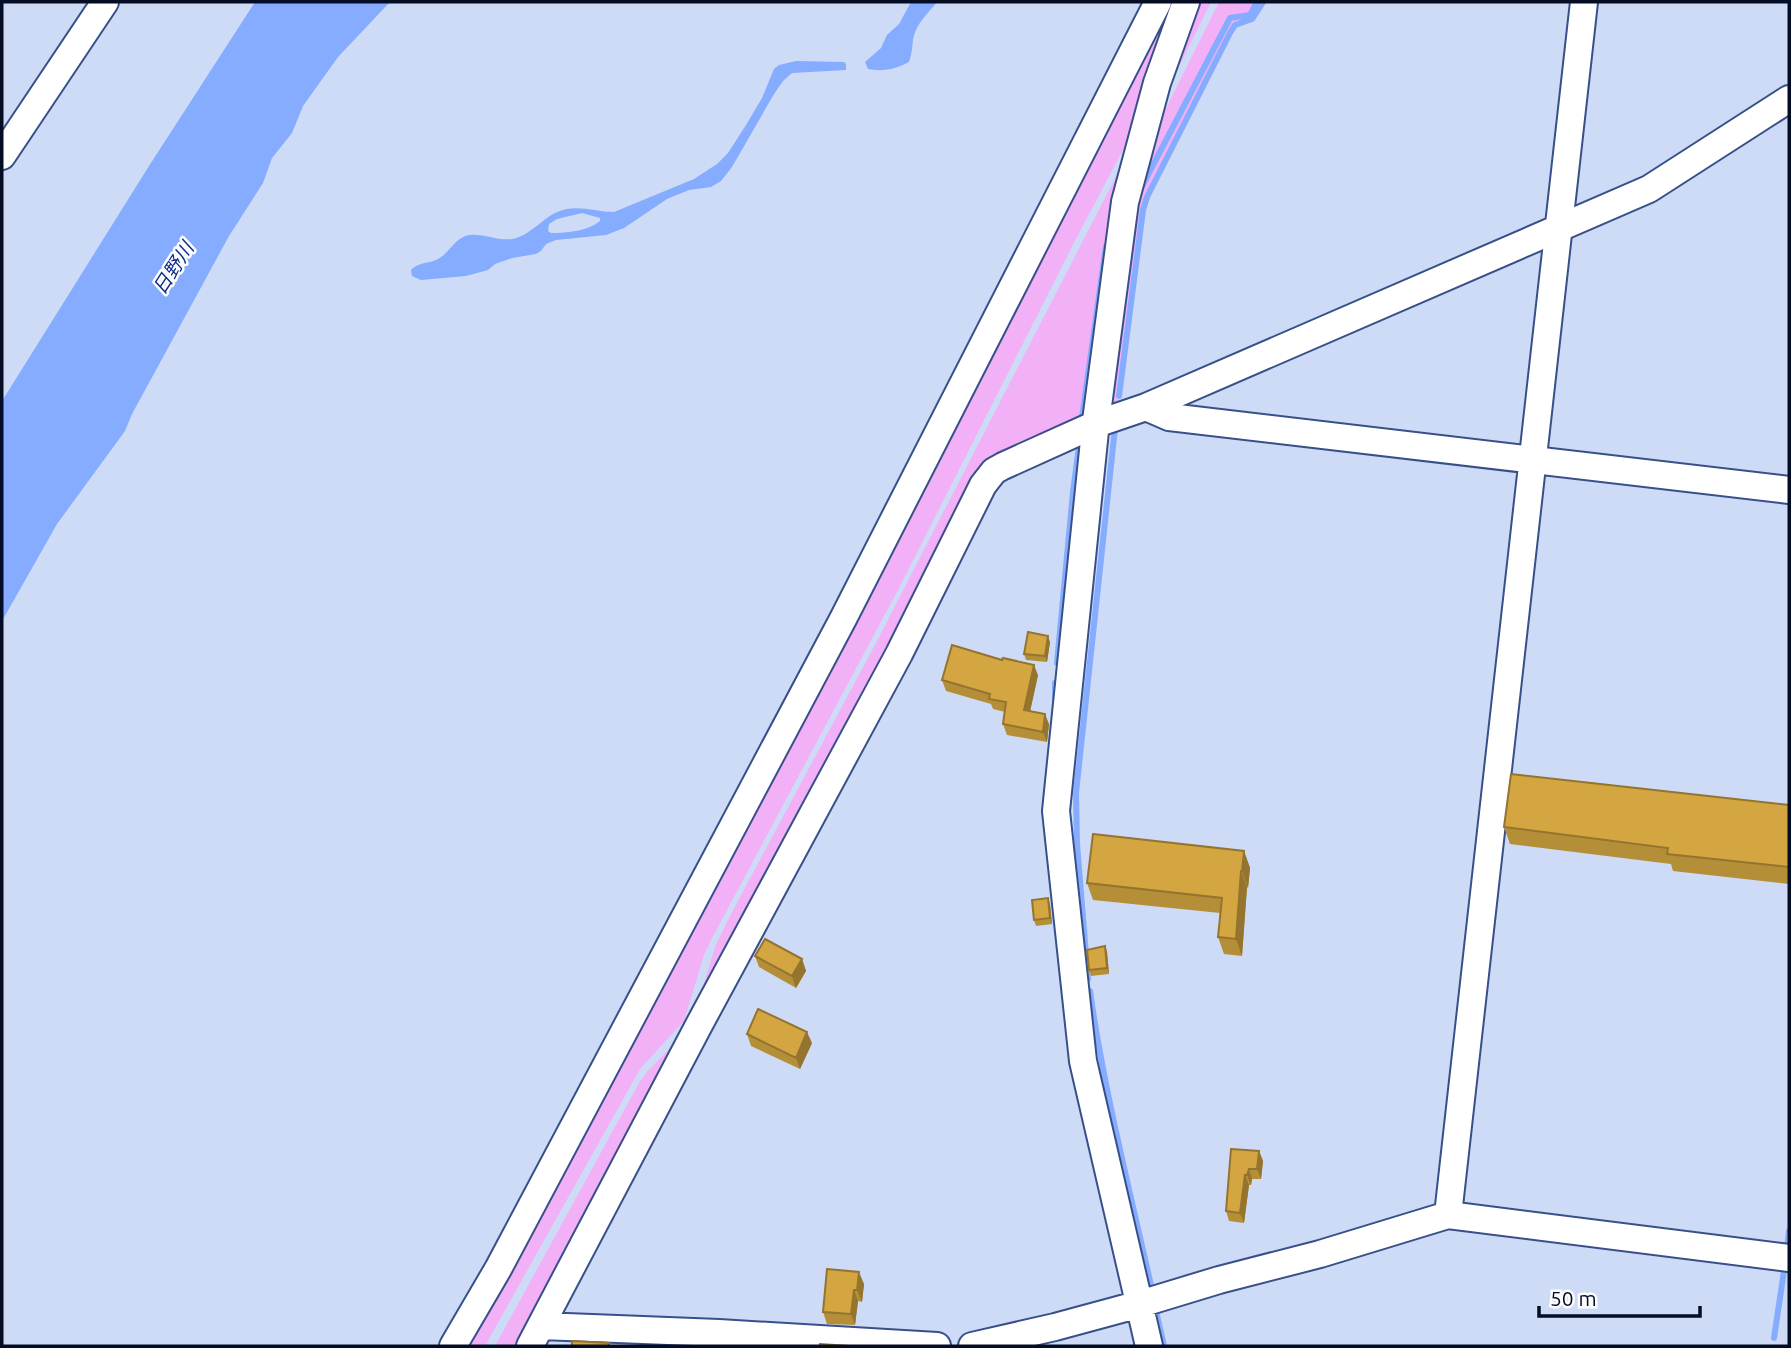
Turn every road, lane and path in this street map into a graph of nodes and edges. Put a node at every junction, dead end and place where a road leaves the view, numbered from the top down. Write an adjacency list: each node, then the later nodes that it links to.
1 (106, 2): 6 (street)
2 (1158, 2): 16 (street)
3 (1186, 2): 9 (street)
4 (1584, 2): 7 (street)
5 (1789, 99): 7 (street)
6 (2, 156)
7 (1558, 229): 8 (street); 10 (street)
8 (1146, 407): 9 (street); 10 (street)
9 (1096, 424): 14 (street); 15 (street)
10 (1533, 461): 11 (street); 12 (street)
11 (1789, 490)
12 (1448, 1215): 13 (street); 14 (street)
13 (1789, 1258)
14 (1140, 1304): 18 (street); 19 (street)
15 (536, 1336): 17 (street)
16 (453, 1346)
17 (937, 1346)
18 (972, 1346)
19 (1149, 1346)

